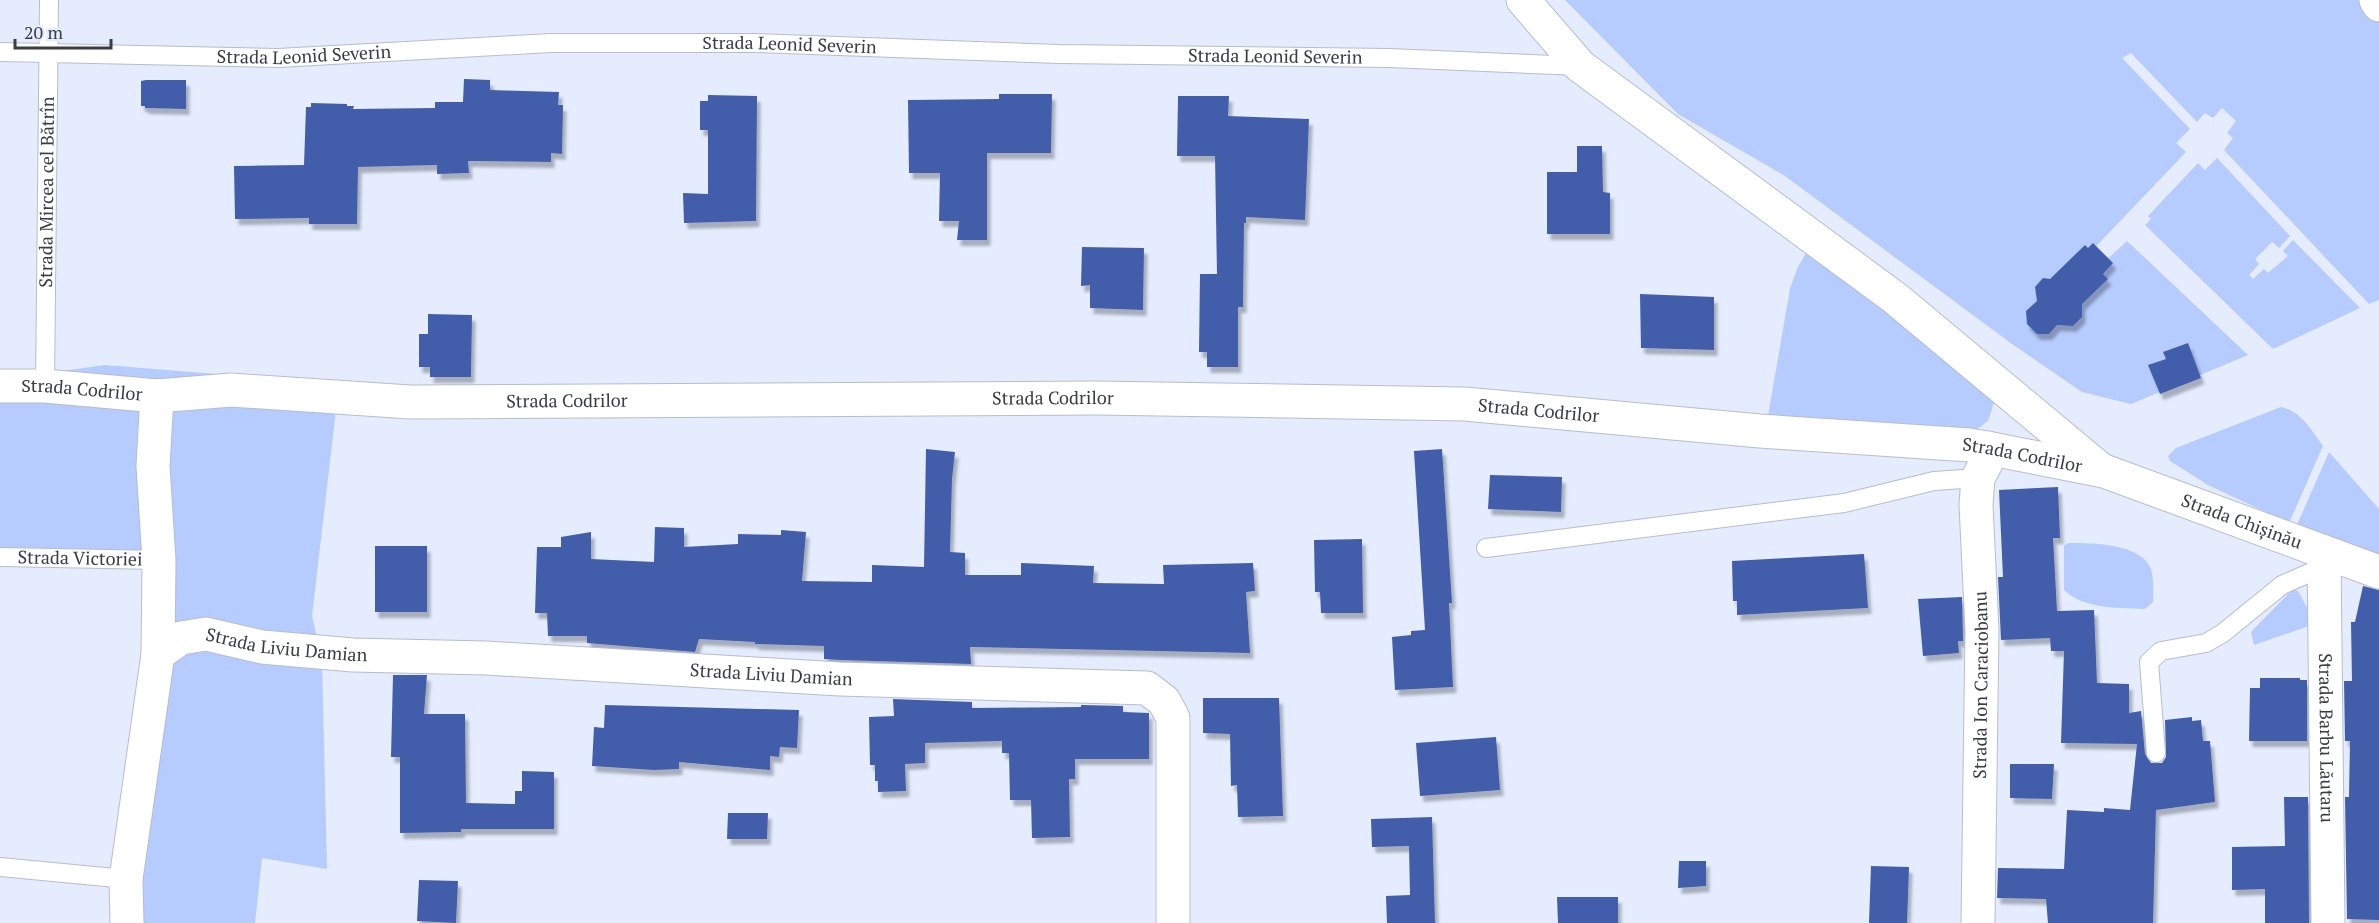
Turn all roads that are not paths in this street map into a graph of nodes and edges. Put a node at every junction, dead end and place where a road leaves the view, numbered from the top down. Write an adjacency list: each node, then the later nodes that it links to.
1 (49, 0): 6 (lane, Strada Mircea cel Bătrîn)
2 (1523, 0): 7 (street)
3 (2376, 0): 4 (street)
4 (2379, 5)
5 (0, 52): 6 (lane, Strada Leonid Severin)
6 (47, 52): 7 (lane, Strada Leonid Severin); 9 (lane, Strada Mircea cel Bătrîn)
7 (1580, 66): 12 (street)
8 (0, 386): 9 (street, Strada Codrilor)
9 (45, 386): 10 (street, Strada Codrilor)
10 (157, 396): 11 (street, Strada Codrilor); 15 (street)
11 (1983, 463): 12 (street, Strada Codrilor); 13 (lane); 25 (street, Strada Ion Caraciobanu)
12 (2104, 471): 16 (street, Strada Chișinău)
13 (1486, 548)
14 (0, 557): 15 (lane, Strada Victoriei)
15 (159, 560): 18 (street)
16 (2324, 560): 17 (street, Strada Chișinău); 19 (lane); 22 (street, Strada Barbu Lăutaru)
17 (2379, 572)
18 (158, 654): 21 (street); 24 (street, Strada Liviu Damian)
19 (2156, 753)
20 (0, 867): 21 (lane)
21 (126, 879): 23 (street)
22 (2330, 918)
23 (127, 923)
24 (1173, 923)
25 (1978, 923)

